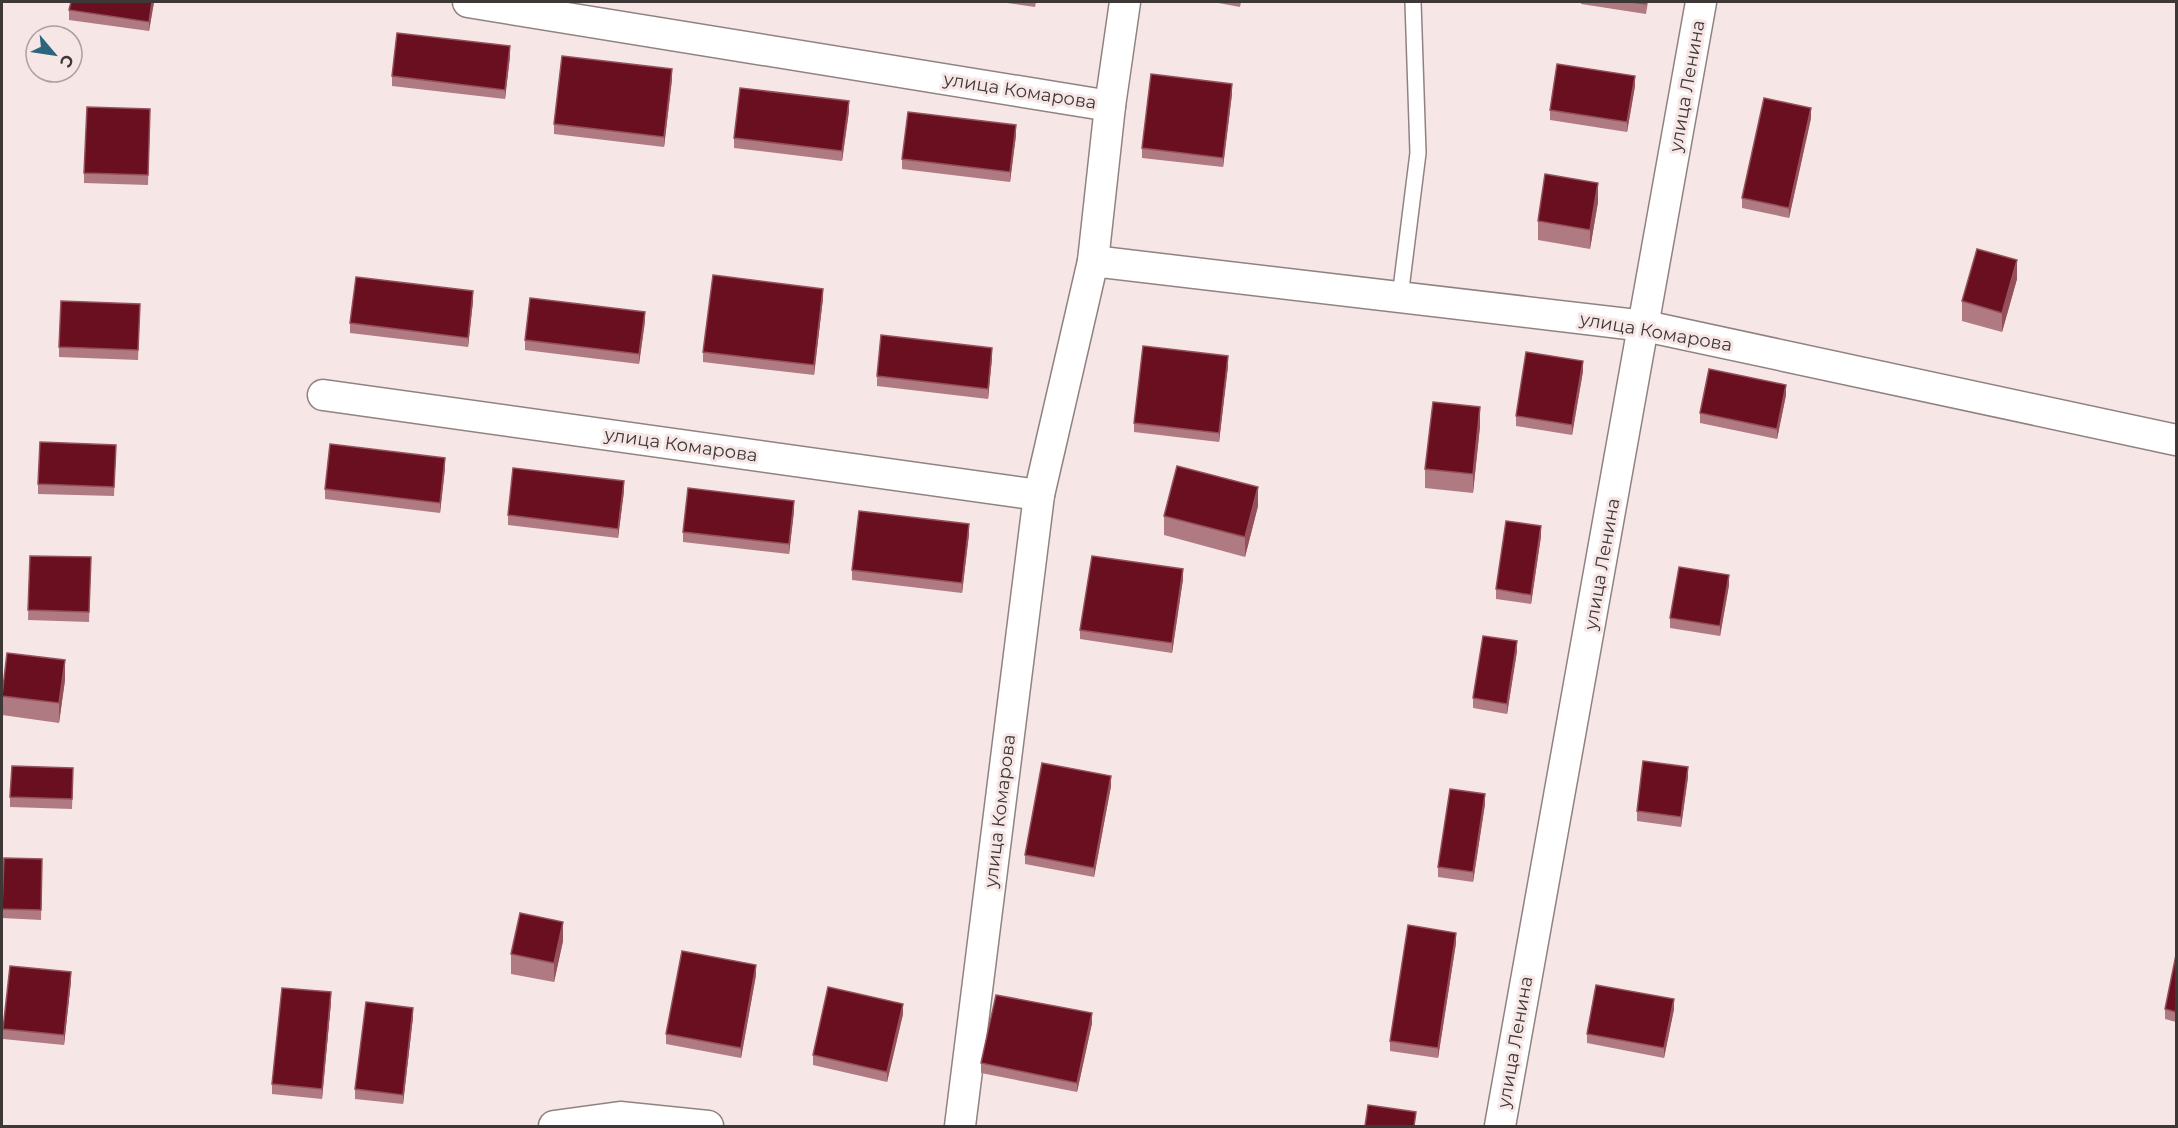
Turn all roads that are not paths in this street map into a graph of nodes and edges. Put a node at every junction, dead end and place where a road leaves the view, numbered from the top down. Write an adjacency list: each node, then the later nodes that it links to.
1 (468, 2): 5 (street, улица Комарова)
2 (1125, 2): 5 (street, улица Комарова)
3 (1413, 2): 7 (lane)
4 (1701, 2): 8 (street, улица Ленина)
5 (1110, 106): 6 (street, улица Комарова)
6 (1093, 261): 7 (street, улица Комарова); 11 (street, улица Комарова)
7 (1400, 297): 8 (street, улица Комарова)
8 (1645, 326): 10 (street, улица Комарова); 15 (street, улица Ленина)
9 (323, 395): 11 (street, улица Комарова)
10 (2176, 440)
11 (1039, 495): 14 (street, улица Комарова)
12 (554, 1126): 13 (street)
13 (708, 1126)
14 (960, 1126)
15 (1500, 1126)

